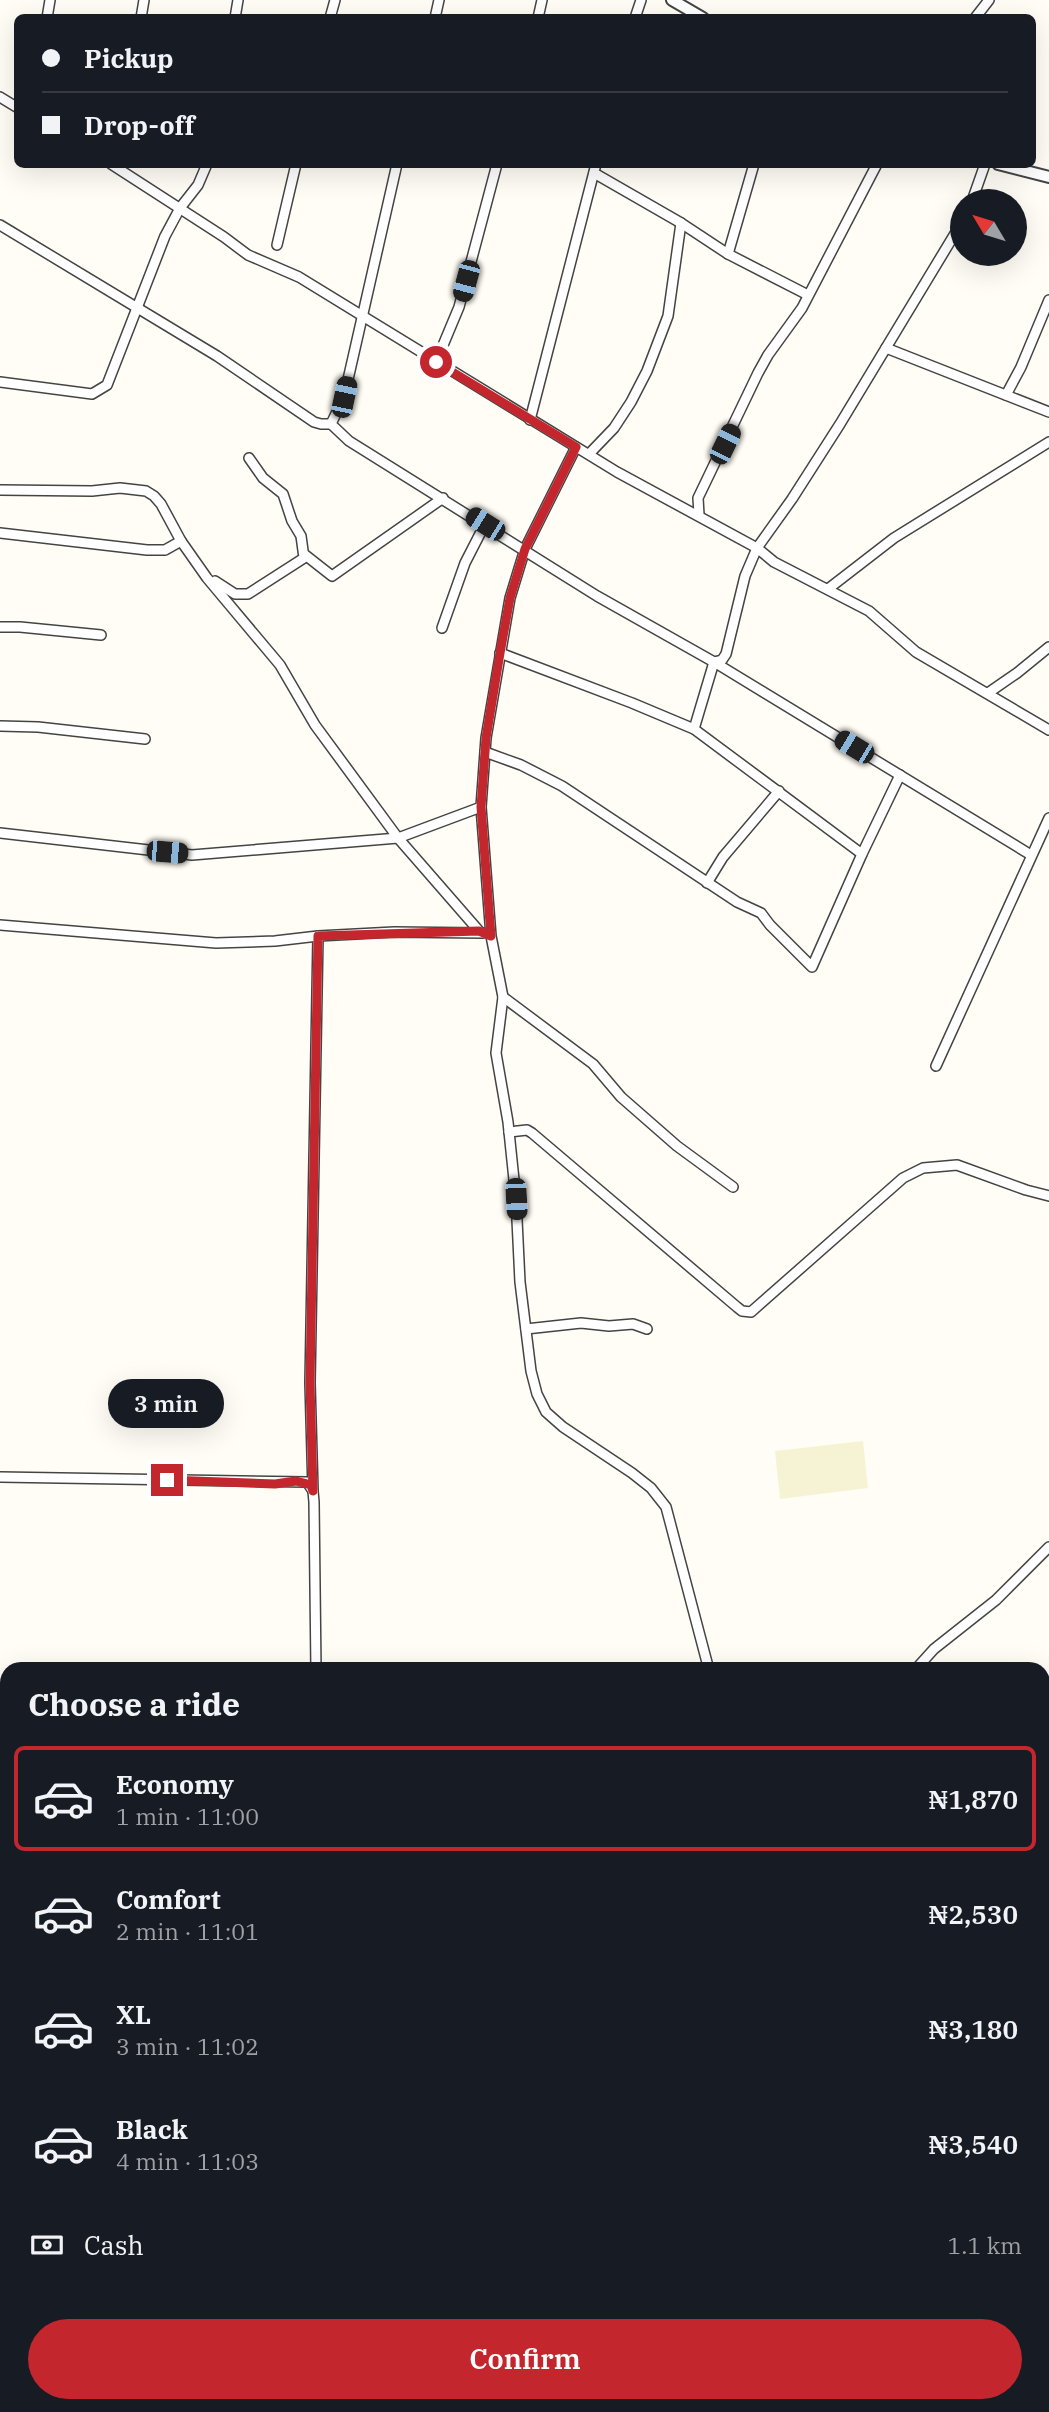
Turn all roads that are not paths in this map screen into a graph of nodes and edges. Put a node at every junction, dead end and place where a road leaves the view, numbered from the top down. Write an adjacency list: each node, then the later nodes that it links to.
1 (672, 0): 3 (street)
2 (989, 0): 4 (street)
3 (695, 14)
4 (978, 14)
5 (121, 168): 17 (street)
6 (205, 168): 17 (street)
7 (295, 168): 21 (street)
8 (396, 168): 26 (street)
9 (497, 168): 28 (street)
10 (753, 168): 22 (street)
11 (875, 168): 23 (street)
12 (984, 168): 16 (street)
13 (1014, 168): 15 (street)
14 (595, 169): 18 (street); 32 (street)
15 (1049, 177)
16 (976, 189)
17 (180, 208): 25 (street); 26 (street)
18 (681, 223): 22 (street); 36 (street)
19 (0, 225): 25 (street)
20 (950, 242): 27 (street)
21 (277, 246)
22 (728, 254): 23 (street)
23 (808, 295): 40 (street)
24 (1049, 300): 30 (street)
25 (137, 308): 29 (street); 33 (street)
26 (362, 313): 28 (street); 33 (street)
27 (886, 348): 30 (street); 46 (street)
28 (436, 362): 32 (street)
29 (0, 382)
30 (1006, 395): 31 (street)
31 (1049, 412)
32 (530, 419): 34 (street)
33 (331, 424): 39 (street)
34 (576, 447): 36 (street); 47 (street)
35 (1047, 447): 50 (street)
36 (589, 454): 41 (street)
37 (249, 458): 48 (street)
38 (0, 490): 45 (street)
39 (443, 498): 43 (street); 48 (street)
40 (698, 498): 41 (street); 42 (street)
41 (682, 507): 42 (street)
42 (699, 515): 46 (street)
43 (485, 524): 47 (street); 52 (street)
44 (0, 533): 45 (street)
45 (181, 541): 49 (street)
46 (757, 548): 50 (street); 56 (street)
47 (525, 549): 55 (street); 56 (street)
48 (303, 554): 49 (street)
49 (205, 575): 68 (street)
50 (828, 589): 57 (street)
51 (0, 628): 53 (street)
52 (442, 628)
53 (101, 635)
54 (1049, 646): 57 (street)
55 (500, 653): 59 (street); 62 (street)
56 (714, 662): 59 (street); 63 (street)
57 (988, 693): 60 (street)
58 (0, 726): 61 (street)
59 (694, 729): 64 (street)
60 (1049, 730)
61 (145, 740)
62 (485, 752): 65 (street); 71 (street)
63 (900, 775): 69 (street); 70 (street)
64 (779, 791): 69 (street); 71 (street)
65 (481, 807): 68 (street); 75 (street)
66 (1049, 818): 70 (street)
67 (0, 833): 68 (street)
68 (398, 838): 73 (street)
69 (862, 854): 71 (street)
70 (1031, 855): 77 (street)
71 (707, 883)
72 (0, 925): 74 (street)
73 (479, 931): 74 (street); 75 (street)
74 (318, 936): 84 (street)
75 (491, 936): 76 (street)
76 (503, 997): 78 (street); 79 (street)
77 (936, 1066)
78 (509, 1132): 80 (street); 81 (street)
79 (733, 1187)
80 (1049, 1196)
81 (526, 1329): 82 (street); 87 (street)
82 (647, 1329)
83 (0, 1477): 84 (street)
84 (313, 1491): 86 (street)
85 (1049, 1547): 88 (street)
86 (316, 1662)
87 (707, 1662)
88 (922, 1662)

